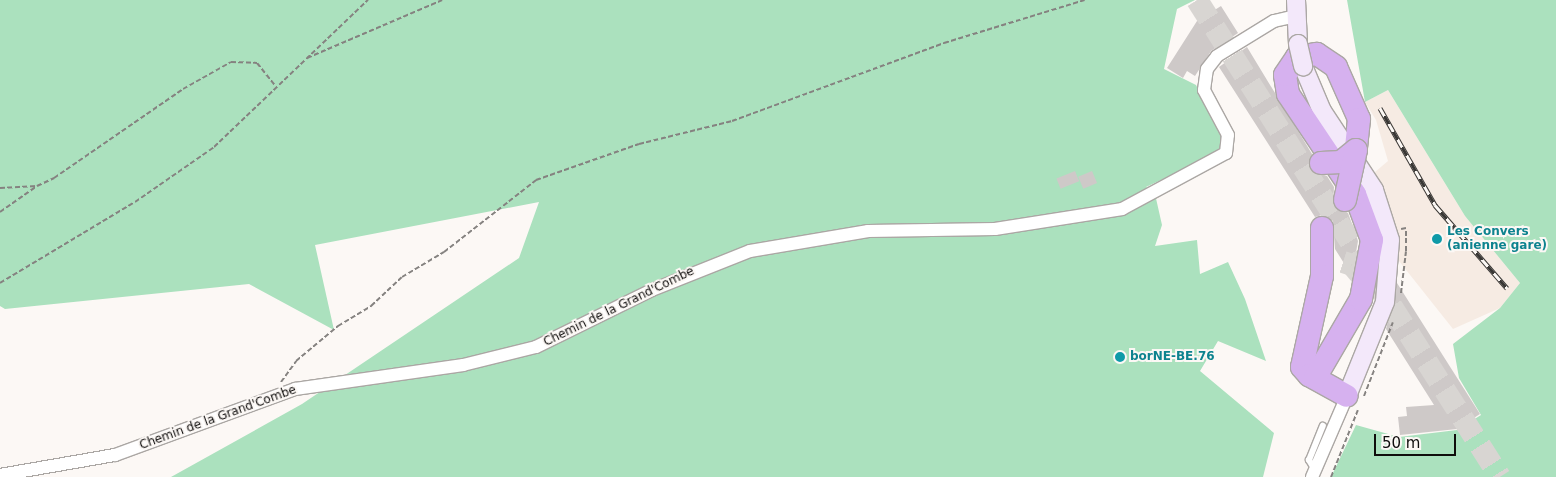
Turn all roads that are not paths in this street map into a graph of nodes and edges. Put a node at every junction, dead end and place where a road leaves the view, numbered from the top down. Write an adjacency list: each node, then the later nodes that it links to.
1 (1296, 8): 9 (street, Chemin de la Grand'Combe, bridge); 12 (street, Chemin de la Grand'Combe)
2 (1356, 150): 3 (highway, bridge); 4 (highway, bridge); 8 (highway)
3 (1321, 163)
4 (1345, 200)
5 (1322, 228): 7 (highway)
6 (1343, 262): 7 (highway)
7 (1322, 276): 8 (highway)
8 (1315, 378): 9 (highway)
9 (1347, 396): 11 (street)
10 (1323, 426): 11 (lane)
11 (1314, 474)
12 (0, 475)

